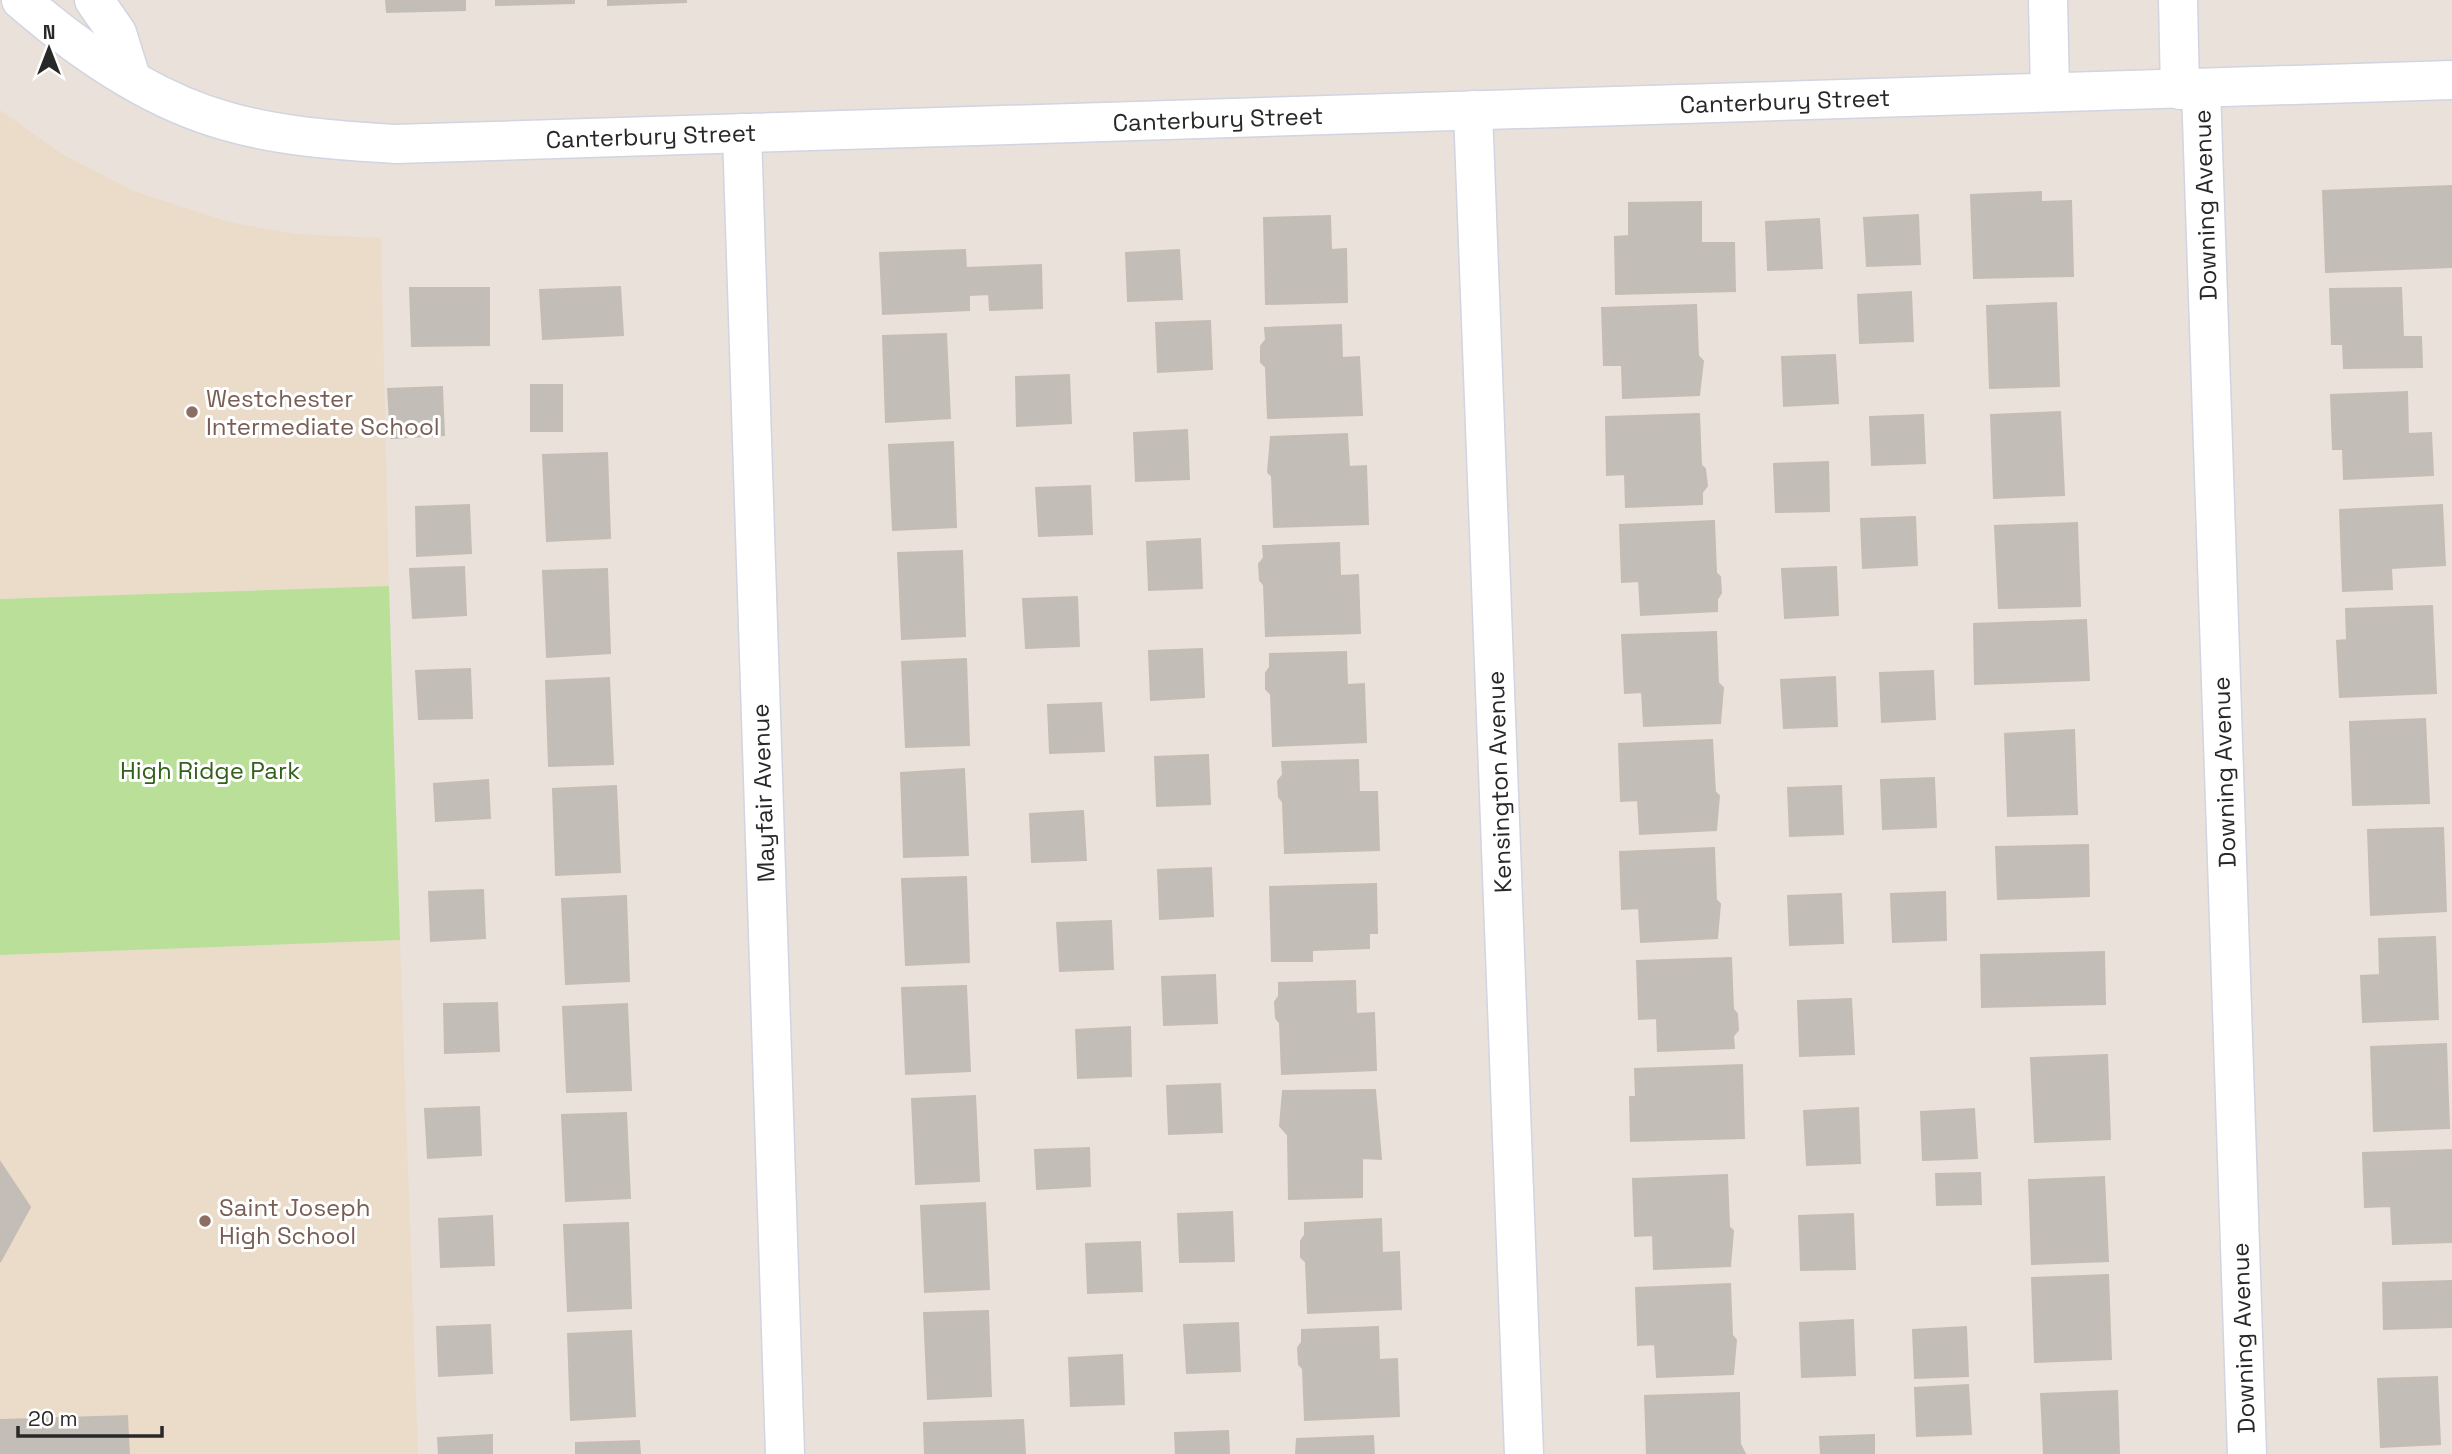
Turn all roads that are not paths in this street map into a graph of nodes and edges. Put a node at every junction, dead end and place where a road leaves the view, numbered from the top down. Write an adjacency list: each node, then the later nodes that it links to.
1 (21, 0): 5 (street, Canterbury Street)
2 (94, 0): 5 (street)
3 (2048, 0): 8 (street)
4 (2178, 0): 7 (street, Downing Avenue)
5 (131, 78): 10 (street, Canterbury Street)
6 (2452, 80): 7 (street, Canterbury Street)
7 (2190, 89): 8 (street, Canterbury Street); 13 (street, Downing Avenue)
8 (2050, 92): 9 (street, Canterbury Street)
9 (1473, 110): 10 (street, Canterbury Street); 12 (street, Kensington Avenue)
10 (742, 133): 11 (street, Mayfair Avenue)
11 (785, 1454)
12 (1524, 1454)
13 (2247, 1454)

